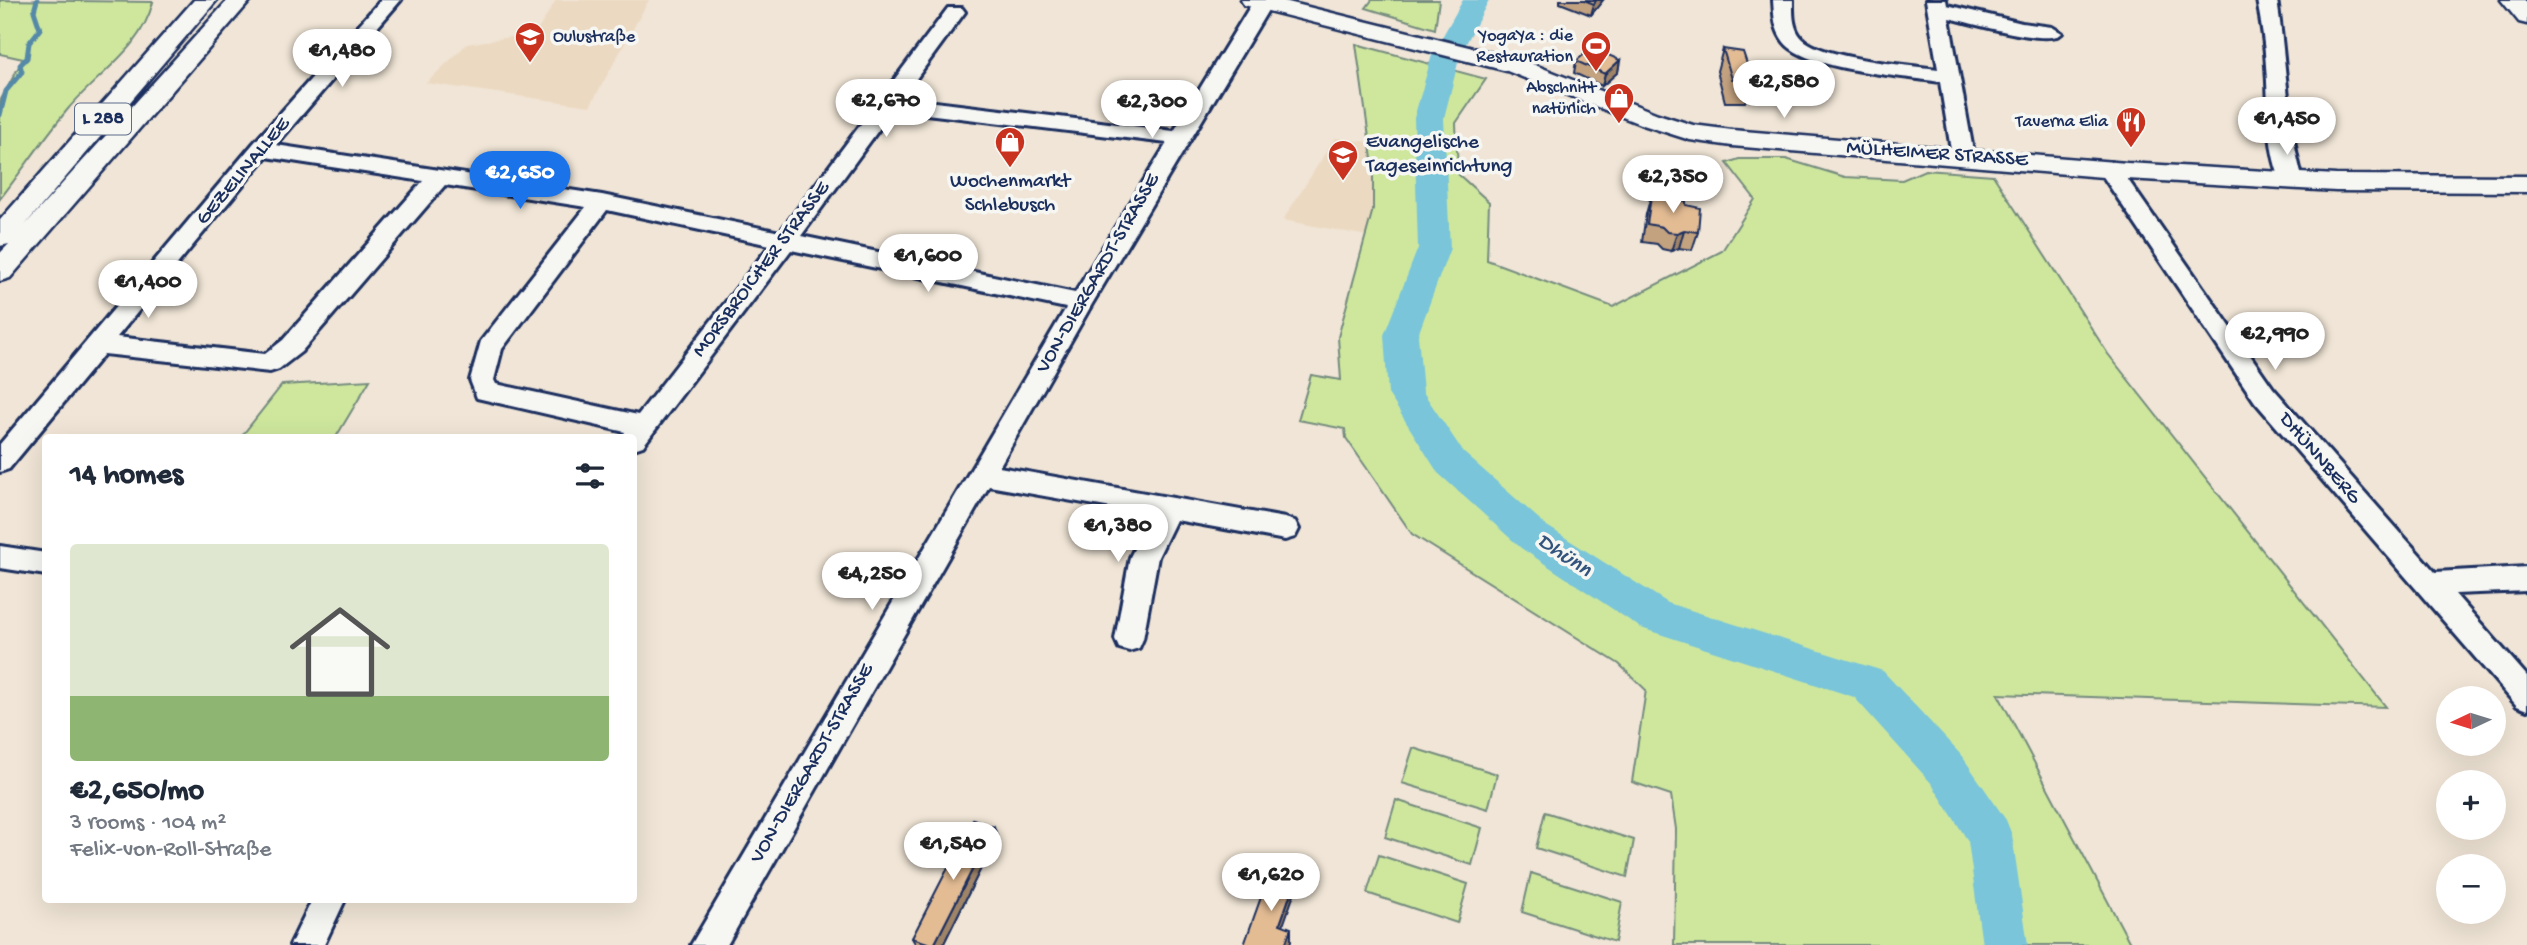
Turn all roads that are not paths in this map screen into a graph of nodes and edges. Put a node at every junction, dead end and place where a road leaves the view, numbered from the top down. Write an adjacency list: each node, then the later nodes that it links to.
1 (179, 0): 12 (main road)
2 (206, 0): 12 (main road, L 288)
3 (240, 0): 26 (main road, L 288)
4 (391, 0): 17 (street, GEZELINALLEE)
5 (1783, 0): 14 (street)
6 (2267, 0): 21 (street)
7 (2512, 0): 11 (main road)
8 (1259, 1): 16 (street, VON-DIERGARDT-STRASSE); 18 (main road, MÜLHEIMER STRASSE)
9 (1937, 4): 13 (street); 14 (street)
10 (955, 12): 15 (street, MORSBROICHER STRASSE)
11 (2527, 17)
12 (181, 30): 24 (main road, L 288)
13 (2052, 33)
14 (1948, 77): 18 (street)
15 (887, 103): 16 (street); 25 (street, MORSBROICHER STRASSE)
16 (1178, 138): 27 (street, VON-DIERGARDT-STRASSE)
17 (261, 149): 20 (street); 28 (street, GEZELINALLEE)
18 (1963, 156): 19 (main road, MÜLHEIMER STRASSE)
19 (2109, 169): 21 (main road, MÜLHEIMER STRASSE); 37 (street, DHÜNNBERG)
20 (440, 177): 23 (street); 28 (street)
21 (2292, 180): 22 (main road, MÜLHEIMER STRASSE)
22 (2527, 184)
23 (602, 202): 25 (street); 29 (street, MORSBROICHER STRASSE)
24 (0, 237)
25 (785, 242): 27 (street); 29 (street, MORSBROICHER STRASSE)
26 (0, 271)
27 (1081, 303): 31 (street, VON-DIERGARDT-STRASSE)
28 (97, 344): 30 (street, GEZELINALLEE)
29 (638, 433)
30 (0, 462)
31 (981, 474): 32 (street); 42 (street, VON-DIERGARDT-STRASSE)
32 (1168, 509): 33 (street); 38 (street)
33 (1285, 529)
34 (0, 556): 35 (street)
35 (42, 563)
36 (2527, 579): 37 (street)
37 (2428, 584): 39 (street, DHÜNNBERG)
38 (1129, 639)
39 (2527, 697)
40 (328, 903): 41 (street)
41 (307, 945)
42 (708, 945)

